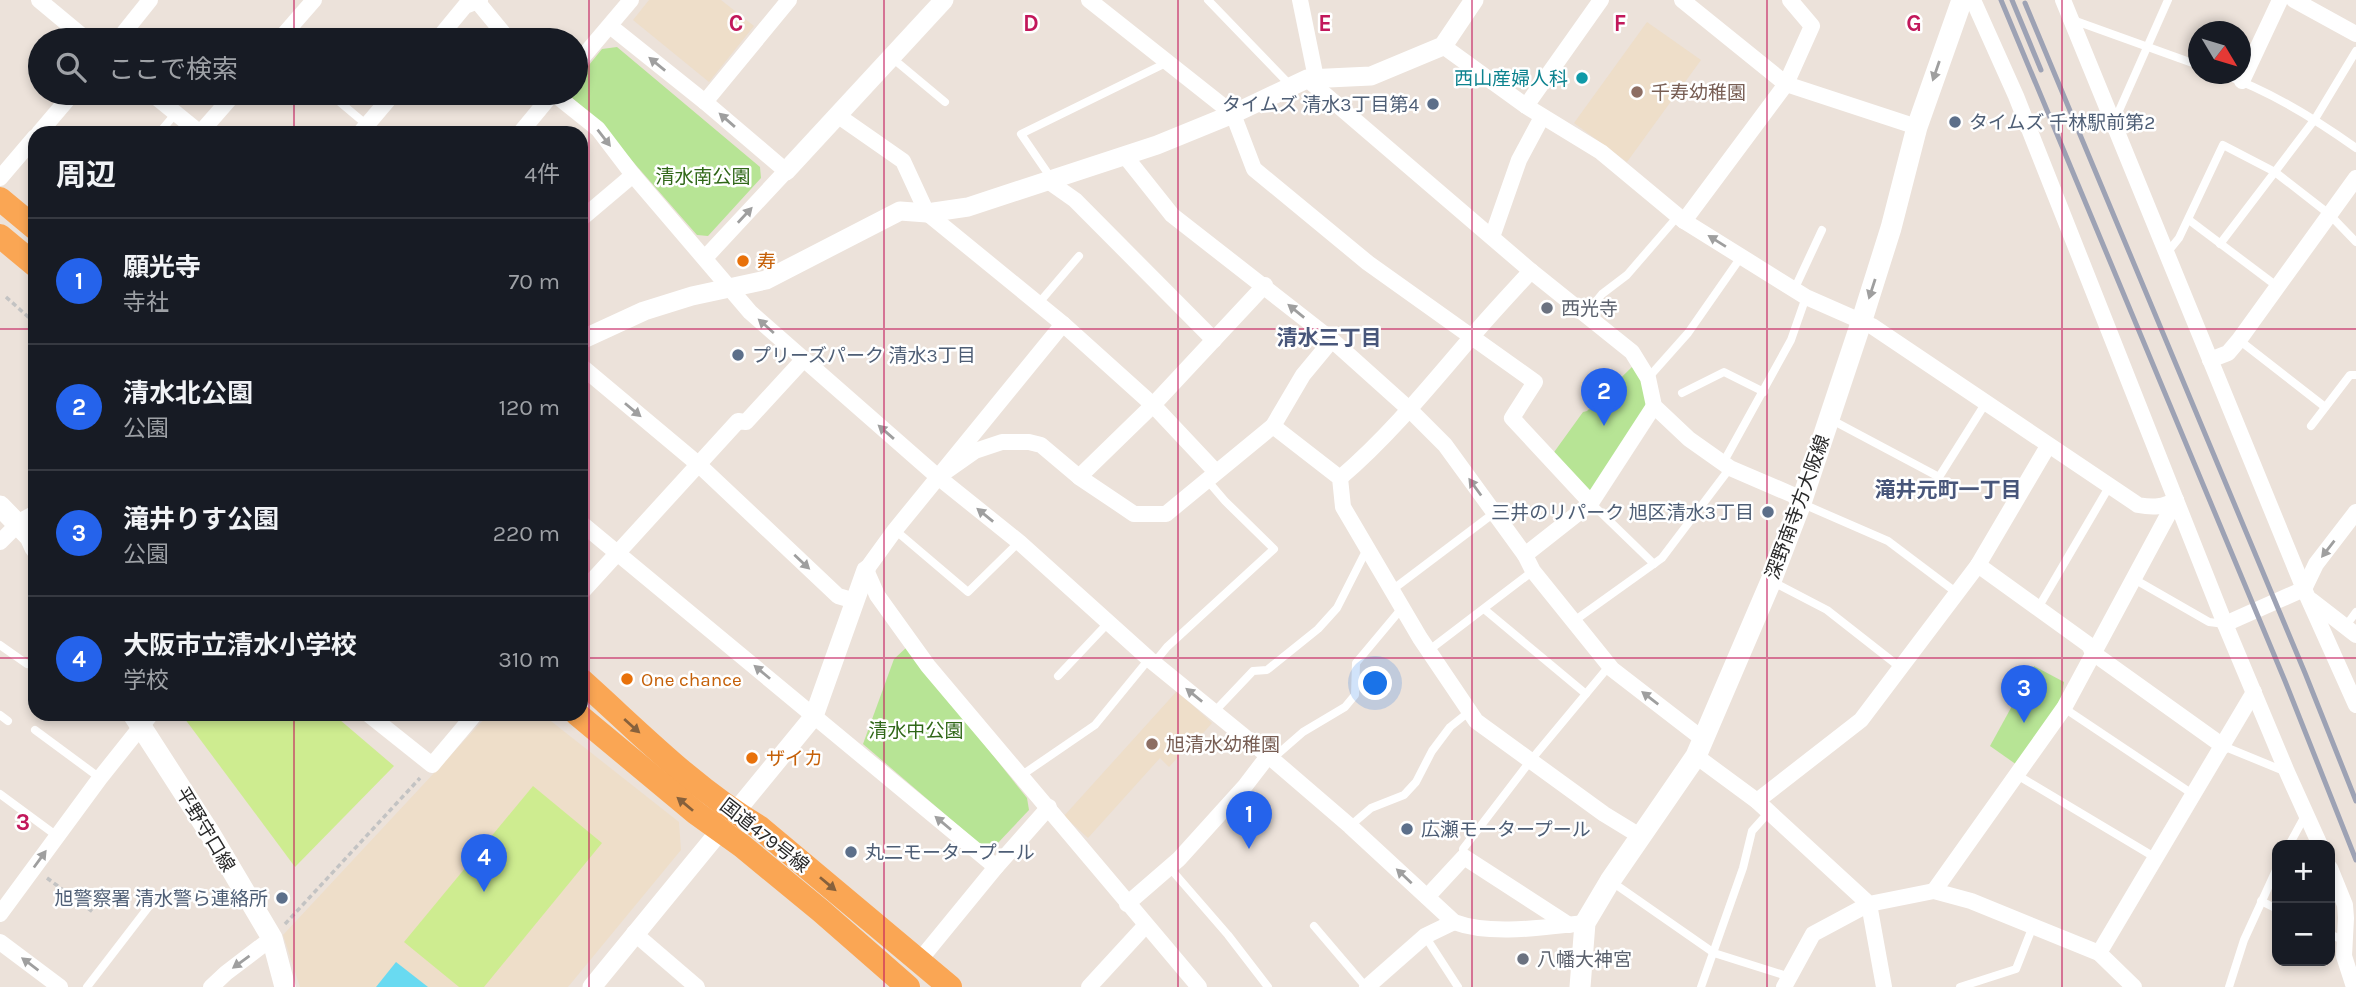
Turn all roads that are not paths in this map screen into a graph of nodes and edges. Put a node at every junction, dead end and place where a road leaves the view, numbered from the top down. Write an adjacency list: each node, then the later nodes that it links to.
1 (39, 0): 22 (street)
2 (150, 0): 23 (street)
3 (314, 0): 24 (street)
4 (631, 0): 21 (street)
5 (789, 0): 39 (street)
6 (944, 0): 32 (street)
7 (1089, 0): 34 (street)
8 (1208, 0): 36 (lane)
9 (1474, 0): 28 (street)
10 (1601, 0): 48 (street)
11 (1682, 0): 37 (street)
12 (1790, 0): 37 (street)
13 (2063, 0): 20 (street)
14 (2168, 0): 29 (lane)
15 (2280, 0): 35 (street)
16 (478, 1): 25 (street); 26 (street)
17 (1302, 1): 36 (street)
18 (1961, 2): 62 (main road, 深野南寺方大阪線, one-way to 62); 126 (street)
19 (2305, 2): 27 (street)
20 (2070, 19): 29 (lane); 54 (street)
21 (610, 26): 30 (street); 39 (street, one-way to 21)
22 (73, 28)
23 (128, 28)
24 (290, 28)
25 (447, 28)
26 (499, 28)
27 (2356, 34)
28 (1443, 46): 36 (street); 48 (street)
29 (2147, 47): 33 (lane); 54 (lane)
30 (588, 51)
31 (2356, 51): 53 (lane)
32 (891, 57): 40 (lane); 51 (street)
33 (2188, 61)
34 (1168, 62): 50 (street); 71 (lane)
35 (2251, 62)
36 (1305, 81): 50 (street); 81 (street)
37 (1786, 84): 62 (street); 76 (street)
38 (2248, 84): 53 (lane)
39 (705, 102): 66 (street, one-way to 39)
40 (945, 102)
41 (63, 105): 55 (street)
42 (166, 105): 49 (street)
43 (224, 105): 58 (street)
44 (341, 105): 59 (lane)
45 (384, 105): 60 (street)
46 (543, 105): 61 (street)
47 (568, 105): 68 (street, one-way to 68)
48 (1526, 106): 52 (street)
49 (176, 113): 56 (lane); 57 (street)
50 (1233, 114): 65 (street); 99 (street)
51 (837, 115): 66 (street); 74 (street)
52 (1542, 117): 76 (street); 81 (street)
53 (2315, 119): 64 (lane); 67 (lane)
54 (2114, 123): 84 (street)
55 (45, 126)
56 (165, 126)
57 (192, 126)
58 (206, 126)
59 (360, 126)
60 (366, 126)
61 (526, 126)
62 (1917, 127): 96 (main road, 深野南寺方大阪線, one-way to 96)
63 (28, 145): 69 (street)
64 (2356, 148)
65 (1125, 156): 71 (street); 90 (street)
66 (786, 171): 87 (street, one-way to 66)
67 (2275, 172): 75 (lane); 77 (lane); 83 (lane)
68 (633, 175): 73 (street); 87 (street)
69 (0, 178)
70 (2356, 178): 75 (street)
71 (1050, 180): 74 (street); 100 (street)
72 (0, 200): 78 (highway)
73 (588, 213)
74 (927, 213): 92 (street); 94 (street)
75 (2329, 214): 82 (lane); 91 (street)
76 (1681, 218): 86 (street, one-way to 76); 95 (lane)
77 (2189, 220): 83 (lane); 84 (lane)
78 (28, 222)
79 (1822, 230): 93 (lane)
80 (0, 236): 88 (highway)
81 (1492, 237): 89 (street)
82 (2356, 242)
83 (2220, 244): 91 (lane)
84 (2166, 254): 104 (street)
85 (1079, 256): 94 (lane)
86 (1741, 257): 93 (street); 107 (lane)
87 (705, 258): 92 (street)
88 (28, 259)
89 (1531, 271): 95 (street); 99 (street)
90 (1265, 285): 100 (street); 101 (street, one-way to 90)
91 (2278, 287): 102 (street)
92 (732, 288): 98 (street); 103 (street, one-way to 92)
93 (1800, 294): 96 (street); 108 (lane)
94 (1038, 304): 97 (street)
95 (1585, 315): 107 (street)
96 (1861, 323): 110 (street); 115 (main road, 深野南寺方大阪線)
97 (1063, 324): 111 (street); 122 (street)
98 (588, 337)
99 (1471, 337): 114 (street); 127 (street)
100 (1214, 340): 111 (street)
101 (1332, 340): 114 (street); 116 (street)
102 (2239, 340): 104 (street); 113 (lane)
103 (803, 360): 119 (street); 122 (street, one-way to 103)
104 (2210, 360): 149 (street)
105 (588, 372): 119 (street, one-way to 119)
106 (2356, 374): 113 (lane)
107 (1648, 378): 112 (street)
108 (1764, 392): 109 (lane); 120 (lane)
109 (1682, 393)
110 (1985, 404): 115 (lane); 118 (street)
111 (1153, 405): 121 (street); 123 (street)
112 (1654, 406): 120 (street); 127 (street)
113 (2325, 407): 117 (lane)
114 (1410, 410): 124 (street); 131 (street, one-way to 114)
115 (1828, 418): 128 (main road, 深野南寺方大阪線)
116 (1273, 426): 121 (street); 124 (street)
117 (2311, 426)
118 (2048, 446): 125 (street); 141 (street)
119 (698, 464): 138 (street); 150 (street, one-way to 150)
120 (1726, 465): 128 (street); 140 (lane)
121 (1211, 476): 123 (street); 162 (lane)
122 (937, 477): 123 (street); 134 (street); 136 (street, one-way to 122)
123 (1079, 477)
124 (1340, 478): 137 (street)
125 (2109, 487): 126 (street); 153 (lane)
126 (2176, 500): 144 (street); 157 (street)
127 (1591, 503): 139 (street); 140 (lane)
128 (1801, 503): 145 (main road, 深野南寺方大阪線); 148 (lane)
129 (0, 506): 132 (main road)
130 (2356, 512): 149 (street, one-way to 149)
131 (1494, 513): 139 (street); 147 (lane)
132 (26, 519): 135 (street)
133 (588, 529): 138 (street)
134 (895, 530): 136 (lane); 142 (street)
135 (0, 542)
136 (1019, 542): 156 (street)
137 (1367, 550): 147 (street); 172 (lane)
138 (616, 553): 146 (street); 175 (street, one-way to 138)
139 (1525, 555): 143 (street)
140 (1654, 564): 155 (lane)
141 (1978, 565): 148 (street); 153 (street)
142 (866, 570): 150 (street); 188 (street)
143 (1533, 571): 152 (lane); 155 (street)
144 (2134, 579): 157 (lane); 161 (street)
145 (1771, 581): 165 (lane); 184 (main road, 深野南寺方大阪線)
146 (588, 585)
147 (1392, 590): 151 (street)
148 (1957, 593): 165 (street)
149 (2306, 594): 157 (street); 158 (street); 170 (street)
150 (855, 601): 175 (street)
151 (1402, 608): 160 (street); 185 (lane)
152 (1484, 609): 160 (lane); 169 (lane)
153 (2038, 609): 161 (street)
154 (2356, 612): 158 (lane)
155 (1574, 621): 164 (street)
156 (1108, 623): 162 (street); 166 (lane)
157 (2225, 624): 168 (street)
158 (2351, 631)
159 (0, 645): 163 (lane)
160 (1428, 651): 173 (street)
161 (2093, 653): 171 (street); 183 (street)
162 (1151, 661): 172 (street, one-way to 162); 188 (lane)
163 (27, 664)
164 (1609, 665): 169 (lane); 184 (street, one-way to 164)
165 (1901, 667): 194 (street)
166 (1058, 676)
167 (588, 686): 196 (highway, 国道479号線, one-way to 196)
168 (2254, 692): 183 (street); 187 (street)
169 (1586, 694): 186 (lane)
170 (2356, 705)
171 (2064, 708): 189 (street); 192 (lane)
172 (1214, 711): 185 (street)
173 (1470, 711): 186 (street); 197 (lane)
174 (0, 715): 176 (lane)
175 (814, 716): 196 (street); 204 (street, one-way to 175)
176 (8, 721)
177 (140, 721): 190 (street)
178 (144, 721): 225 (main road, 平野守口線)
179 (377, 721): 180 (street)
180 (469, 721)
181 (587, 721): 196 (highway, 国道479号線, one-way to 181)
182 (35, 730): 190 (lane)
183 (2223, 746): 187 (lane); 192 (street)
184 (1700, 748): 194 (street); 199 (main road, 深野南寺方大阪線)
185 (1270, 757): 197 (street); 205 (street)
186 (1531, 761): 199 (street); 202 (lane)
187 (2287, 772): 195 (street)
188 (1022, 775): 193 (street)
189 (2017, 775): 203 (lane); 209 (street)
190 (100, 778): 198 (street)
191 (0, 793): 198 (lane)
192 (2194, 795): 203 (street)
193 (1049, 807): 204 (street); 212 (street)
194 (1763, 807): 213 (street); 227 (lane)
195 (2307, 813): 200 (lane); 201 (street)
196 (727, 822): 222 (street); 229 (highway, 国道479号線, one-way to 229); 232 (highway, 国道479号線)
197 (1350, 826): 210 (street, one-way to 197)
198 (57, 836): 216 (street, one-way to 198)
199 (1640, 836): 208 (main road, 深野南寺方大阪線)
200 (2292, 840)
201 (2318, 840)
202 (1464, 857): 210 (street); 218 (street)
203 (2156, 858): 228 (street)
204 (996, 867): 229 (street)
205 (1169, 867): 212 (street); 241 (lane)
206 (2272, 878): 211 (lane)
207 (2335, 880): 224 (street)
208 (1610, 881): 218 (main road, 深野南寺方大阪線); 227 (lane)
209 (1934, 891): 213 (street); 221 (street)
210 (1427, 897): 217 (street)
211 (2261, 901): 215 (lane); 249 (lane)
212 (1127, 904): 219 (street)
213 (1869, 904): 230 (street); 246 (street)
214 (150, 905): 234 (lane)
215 (2272, 906)
216 (0, 914)
217 (1454, 922): 218 (street); 223 (street)
218 (1577, 924): 244 (main road, 深野南寺方大阪線)
219 (1146, 925): 233 (street); 240 (street)
220 (1314, 926): 242 (lane)
221 (2034, 926): 228 (street); 247 (lane)
222 (634, 933): 237 (street); 238 (street)
223 (1425, 936): 242 (street); 243 (lane)
224 (2337, 937): 250 (street)
225 (272, 939): 235 (street, one-way to 235); 236 (main road, 平野守口線)
226 (0, 942): 231 (street, one-way to 226)
227 (1714, 953): 230 (lane); 245 (lane)
228 (2099, 953): 248 (street)
229 (919, 961): 239 (highway, 国道479号線)
230 (1787, 982)
231 (53, 985)
232 (903, 985)
233 (1093, 986)
234 (87, 987)
235 (211, 987)
236 (285, 987)
237 (592, 987)
238 (697, 987)
239 (950, 987)
240 (1199, 987)
241 (1268, 987)
242 (1367, 987)
243 (1458, 987)
244 (1580, 987)
245 (1701, 987)
246 (1884, 987)
247 (1960, 987)
248 (2134, 987)
249 (2228, 987)
250 (2354, 987)

